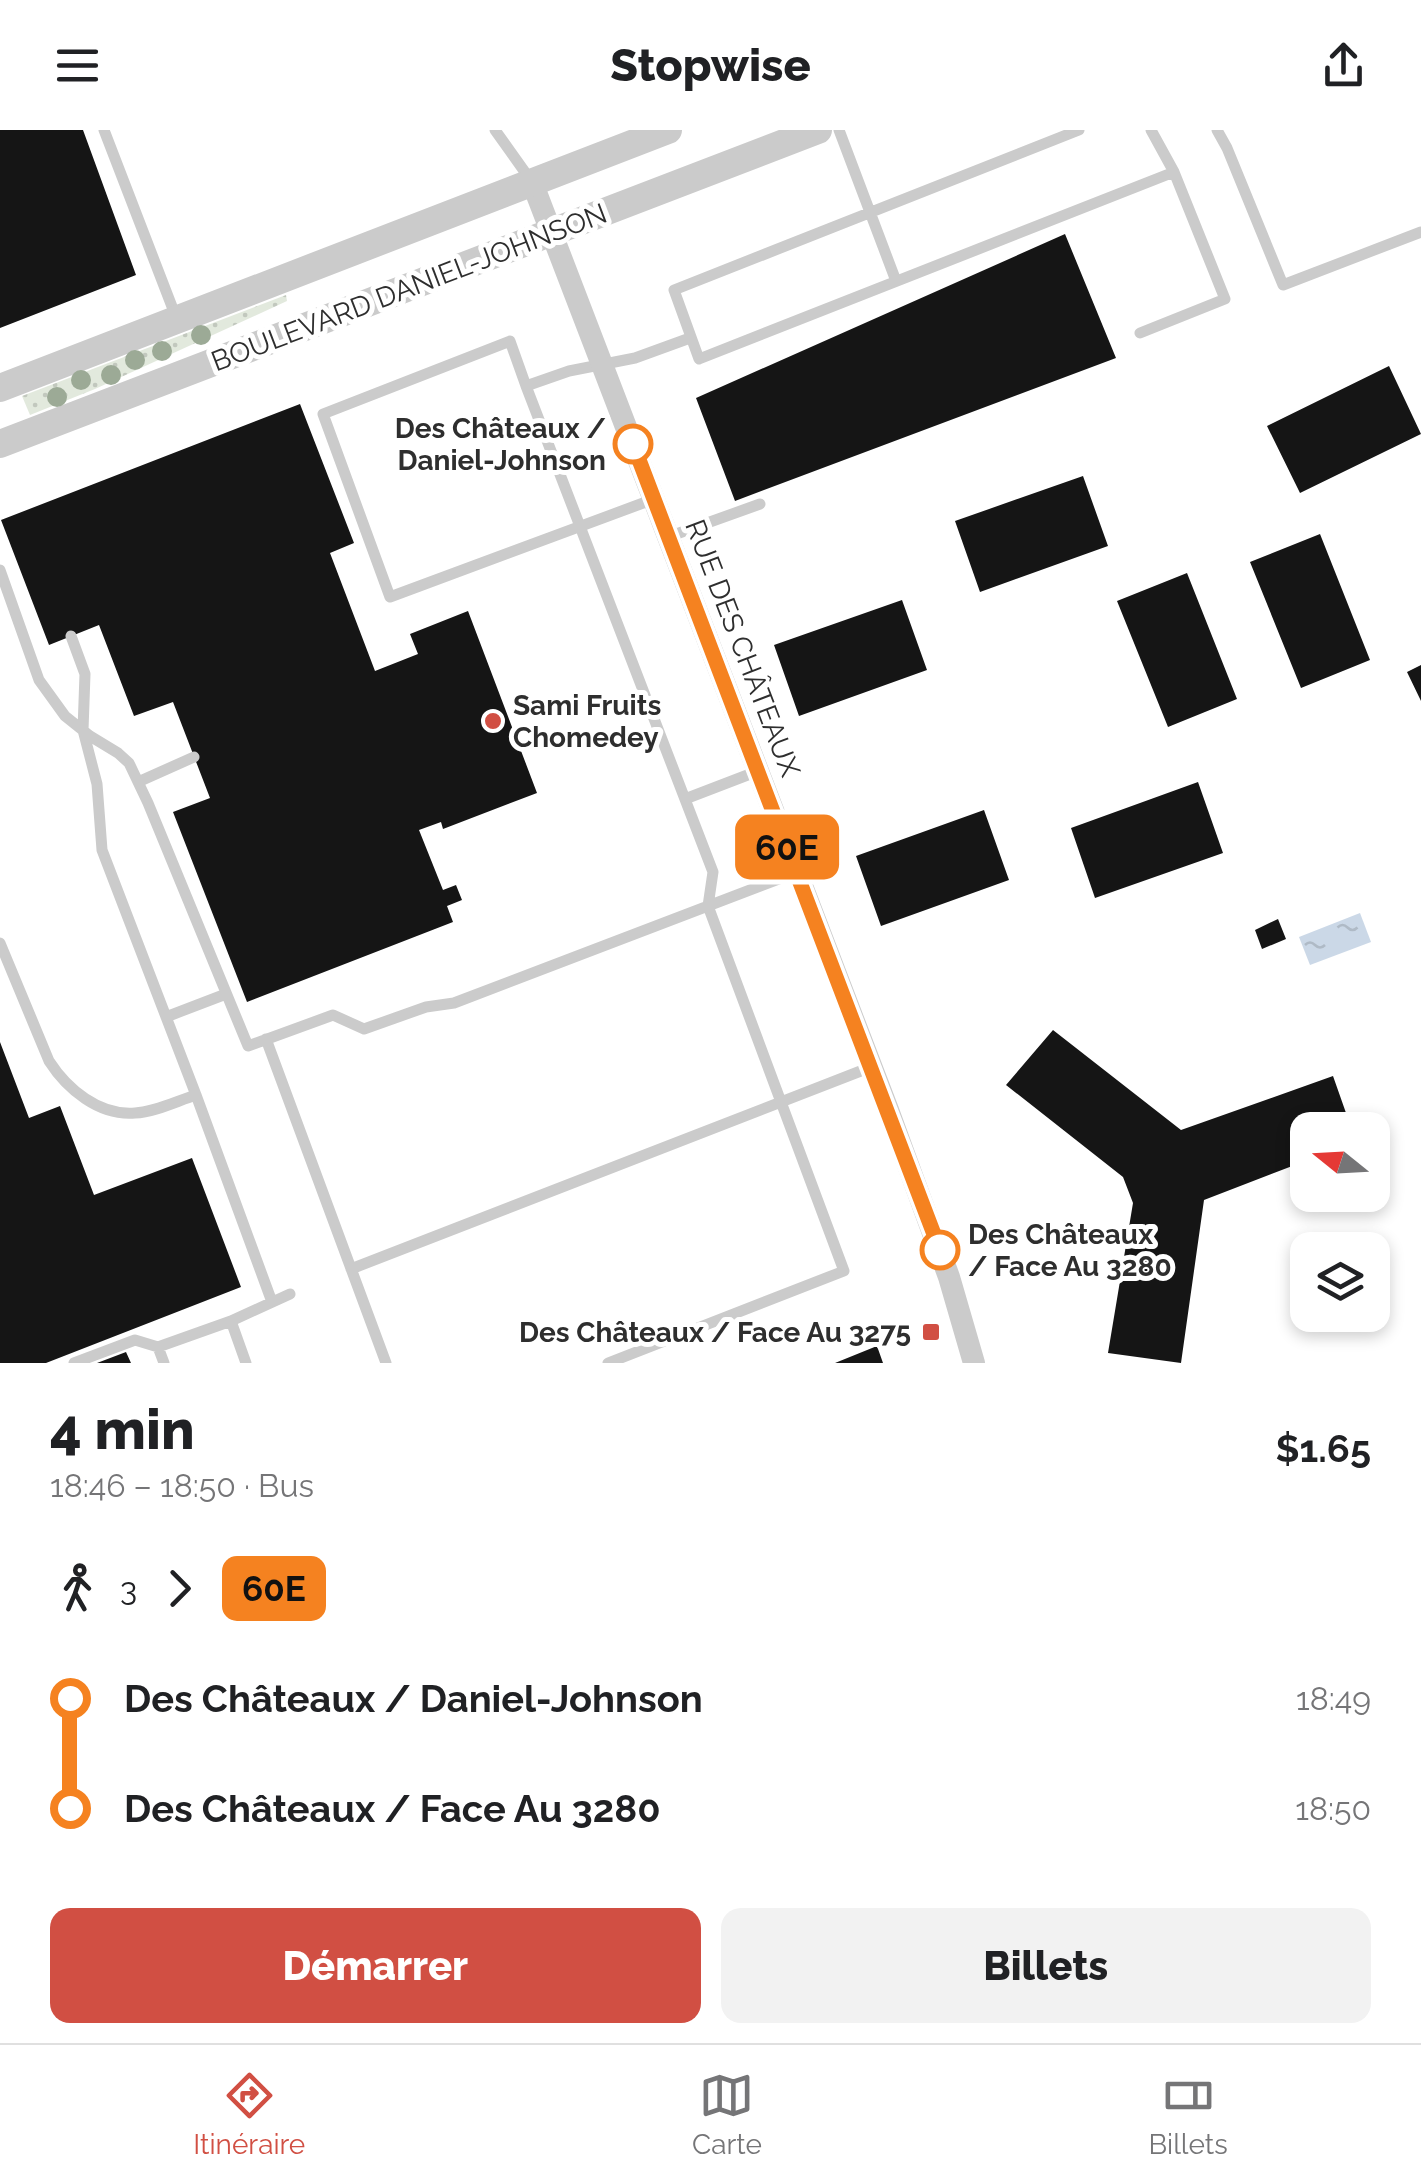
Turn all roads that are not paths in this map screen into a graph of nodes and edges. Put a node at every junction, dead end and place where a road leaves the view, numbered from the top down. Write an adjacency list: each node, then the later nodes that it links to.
1 (104, 130): 15 (lane)
2 (494, 130): 10 (lane)
3 (668, 130): 10 (street, BOULEVARD DANIEL-JOHNSON)
4 (818, 130): 13 (street, BOULEVARD DANIEL-JOHNSON)
5 (838, 130): 11 (lane)
6 (1079, 130): 11 (lane)
7 (1151, 130): 9 (lane)
8 (1217, 130): 12 (lane)
9 (1174, 172): 14 (lane); 16 (lane)
10 (532, 182): 13 (street, RUE DES CHÂTEAUX); 15 (street, BOULEVARD DANIEL-JOHNSON)
11 (871, 213): 14 (lane); 17 (lane)
12 (1421, 232)
13 (552, 233): 18 (street, RUE DES CHÂTEAUX); 21 (street, BOULEVARD DANIEL-JOHNSON)
14 (896, 281): 17 (lane)
15 (177, 320): 20 (street, BOULEVARD DANIEL-JOHNSON)
16 (1140, 333)
17 (690, 338): 18 (lane)
18 (602, 365): 19 (lane); 22 (street, RUE DES CHÂTEAUX)
19 (526, 386): 24 (lane); 24 (lane)
20 (0, 388)
21 (0, 444)
22 (654, 499): 24 (lane); 25 (street, RUE DES CHÂTEAUX)
23 (760, 504): 25 (lane)
24 (579, 525): 32 (lane)
25 (668, 538): 30 (street, RUE DES CHÂTEAUX)
26 (0, 570): 28 (lane)
27 (71, 636): 28 (lane)
28 (83, 730): 31 (lane); 37 (lane)
29 (194, 756): 31 (lane)
30 (758, 771): 32 (lane); 33 (street, RUE DES CHÂTEAUX)
31 (138, 782): 36 (lane)
32 (685, 799): 34 (lane)
33 (797, 872): 34 (lane); 39 (street, RUE DES CHÂTEAUX)
34 (708, 906): 38 (lane); 41 (lane)
35 (0, 943): 40 (lane)
36 (226, 994): 37 (lane); 38 (lane)
37 (166, 1017): 40 (lane)
38 (266, 1038): 42 (lane)
39 (871, 1067): 41 (lane); 52 (street, RUE DES CHÂTEAUX)
40 (196, 1094): 44 (lane)
41 (780, 1101): 42 (lane); 51 (lane)
42 (352, 1269): 50 (lane)
43 (290, 1294): 44 (lane)
44 (272, 1302): 45 (lane)
45 (231, 1321): 46 (lane); 49 (lane)
46 (158, 1347): 47 (lane); 48 (lane)
47 (74, 1363)
48 (164, 1363)
49 (246, 1363)
50 (386, 1363)
51 (608, 1363)
52 (974, 1363)

